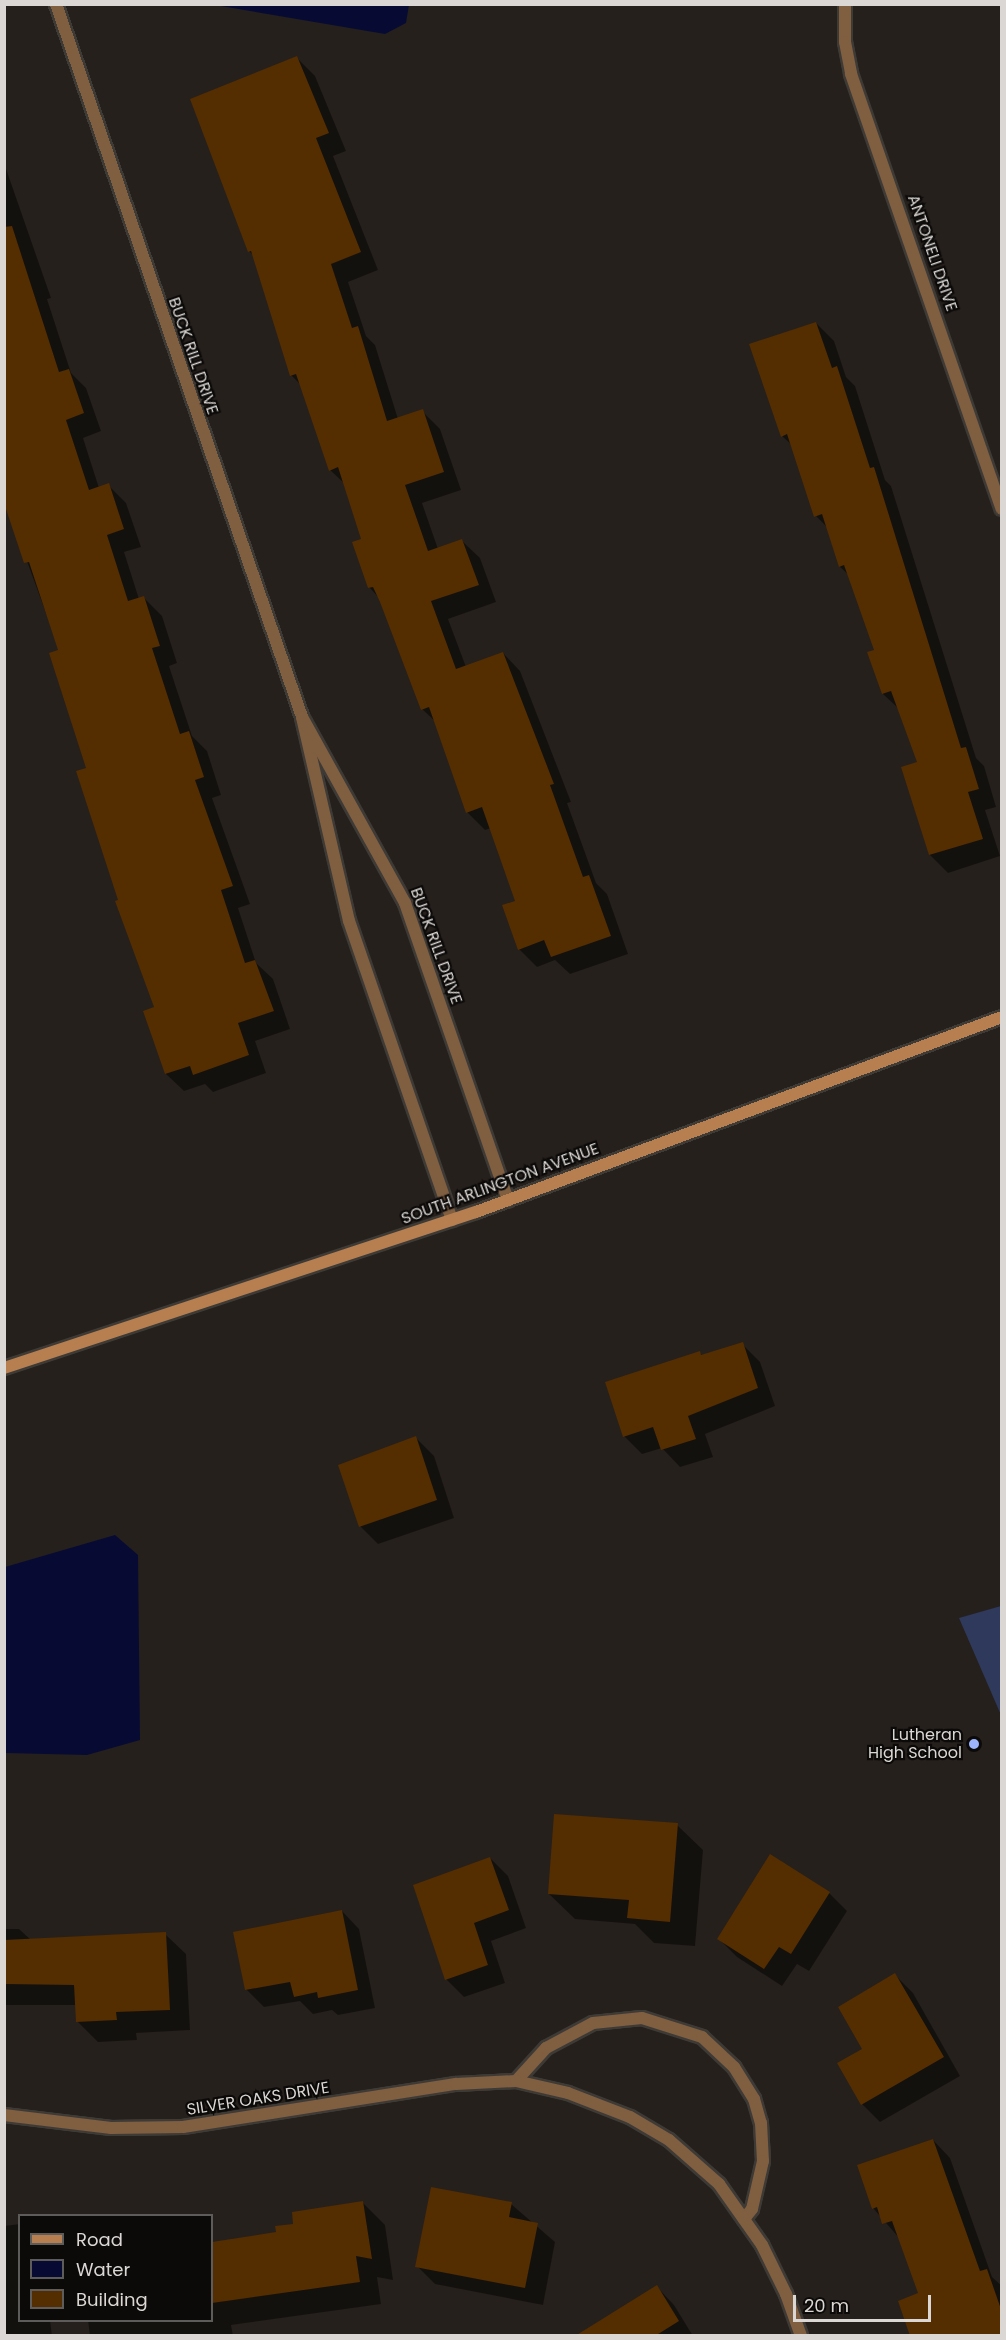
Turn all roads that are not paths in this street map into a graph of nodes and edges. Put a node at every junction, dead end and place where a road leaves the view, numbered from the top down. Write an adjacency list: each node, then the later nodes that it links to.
1 (56, 4): 4 (street, BUCK RILL DRIVE)
2 (845, 4): 3 (street, ANTONELI DRIVE)
3 (1002, 509)
4 (302, 717): 6 (street, BUCK RILL DRIVE); 7 (street, BUCK RILL DRIVE)
5 (1002, 1017): 6 (main road, SOUTH ARLINGTON AVENUE)
6 (508, 1201): 7 (main road, SOUTH ARLINGTON AVENUE)
7 (452, 1220): 8 (main road, SOUTH ARLINGTON AVENUE)
8 (4, 1368)
9 (516, 2081): 10 (street, SILVER OAKS DRIVE); 11 (street, SILVER OAKS DRIVE); 11 (street)
10 (4, 2115)
11 (744, 2219): 12 (street, SILVER OAKS DRIVE)
12 (801, 2336)

